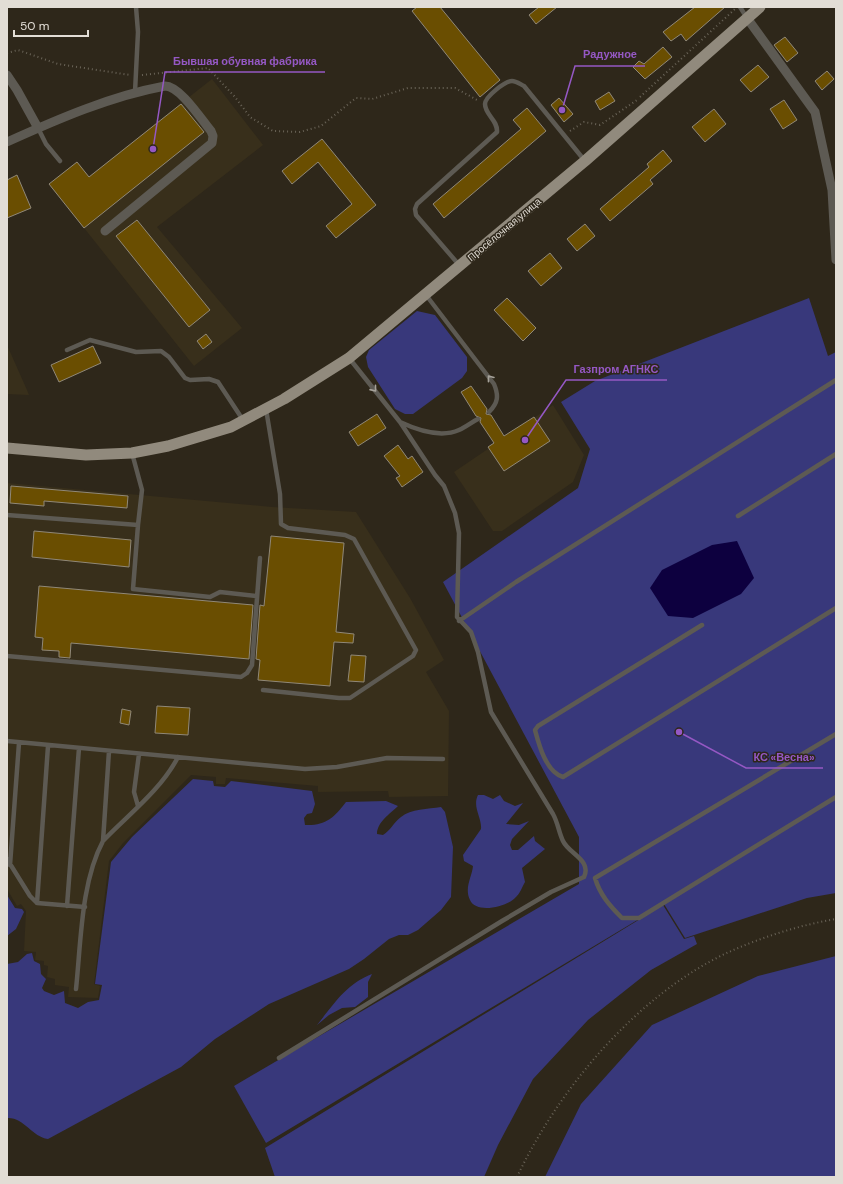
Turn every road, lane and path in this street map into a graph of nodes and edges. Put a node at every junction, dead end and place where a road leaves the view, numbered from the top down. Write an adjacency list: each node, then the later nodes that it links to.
1 (136, 7): 8 (lane)
2 (736, 7): 12 (path)
3 (740, 7): 5 (lane)
4 (760, 7): 5 (main road, Просёлочная улица)
5 (747, 18): 15 (main road, Просёлочная улица); 16 (street)
6 (7, 53): 8 (path)
7 (7, 75): 11 (street)
8 (135, 76): 9 (lane); 10 (path)
9 (135, 92): 11 (street); 17 (street)
10 (485, 105): 12 (lane); 19 (lane)
11 (38, 128): 13 (street); 14 (lane)
12 (564, 135): 15 (lane)
13 (7, 142)
14 (60, 161)
15 (585, 161): 19 (main road, Просёлочная улица)
16 (834, 190): 18 (street)
17 (105, 231)
18 (836, 260)
19 (460, 266): 20 (main road, Просёлочная улица)
20 (426, 295): 22 (main road, Просёлочная улица); 25 (lane, one-way to 20)
21 (67, 350): 27 (lane)
22 (349, 358): 24 (main road, Просёлочная улица); 28 (lane, one-way to 28)
23 (836, 380): 38 (lane)
24 (266, 409): 27 (main road, Просёлочная улица); 41 (lane)
25 (488, 412)
26 (478, 419): 28 (lane)
27 (244, 421): 30 (main road, Просёлочная улица)
28 (400, 422): 38 (lane)
29 (7, 448): 30 (main road, Просёлочная улица)
30 (132, 454): 34 (lane)
31 (836, 454): 33 (lane)
32 (7, 515): 34 (lane)
33 (738, 516)
34 (138, 525): 36 (lane)
35 (260, 558): 36 (lane)
36 (257, 596): 40 (lane)
37 (836, 608): 39 (lane)
38 (459, 621): 61 (lane)
39 (702, 625)
40 (7, 656)
41 (263, 690)
42 (836, 734): 51 (lane)
43 (7, 741): 44 (lane)
44 (19, 743): 45 (lane); 55 (lane)
45 (48, 746): 46 (lane); 56 (lane)
46 (79, 748): 47 (lane); 57 (lane)
47 (109, 751): 48 (lane); 53 (lane)
48 (139, 754): 49 (lane); 52 (lane)
49 (178, 758): 50 (lane); 52 (lane)
50 (443, 759)
51 (836, 797)
52 (138, 806): 53 (lane)
53 (103, 841): 58 (lane)
54 (7, 859): 55 (lane)
55 (10, 865): 56 (lane)
56 (37, 903): 57 (lane)
57 (67, 906): 58 (lane)
58 (85, 907): 60 (lane)
59 (836, 919): 62 (path)
60 (76, 989)
61 (279, 1058)
62 (517, 1177)

